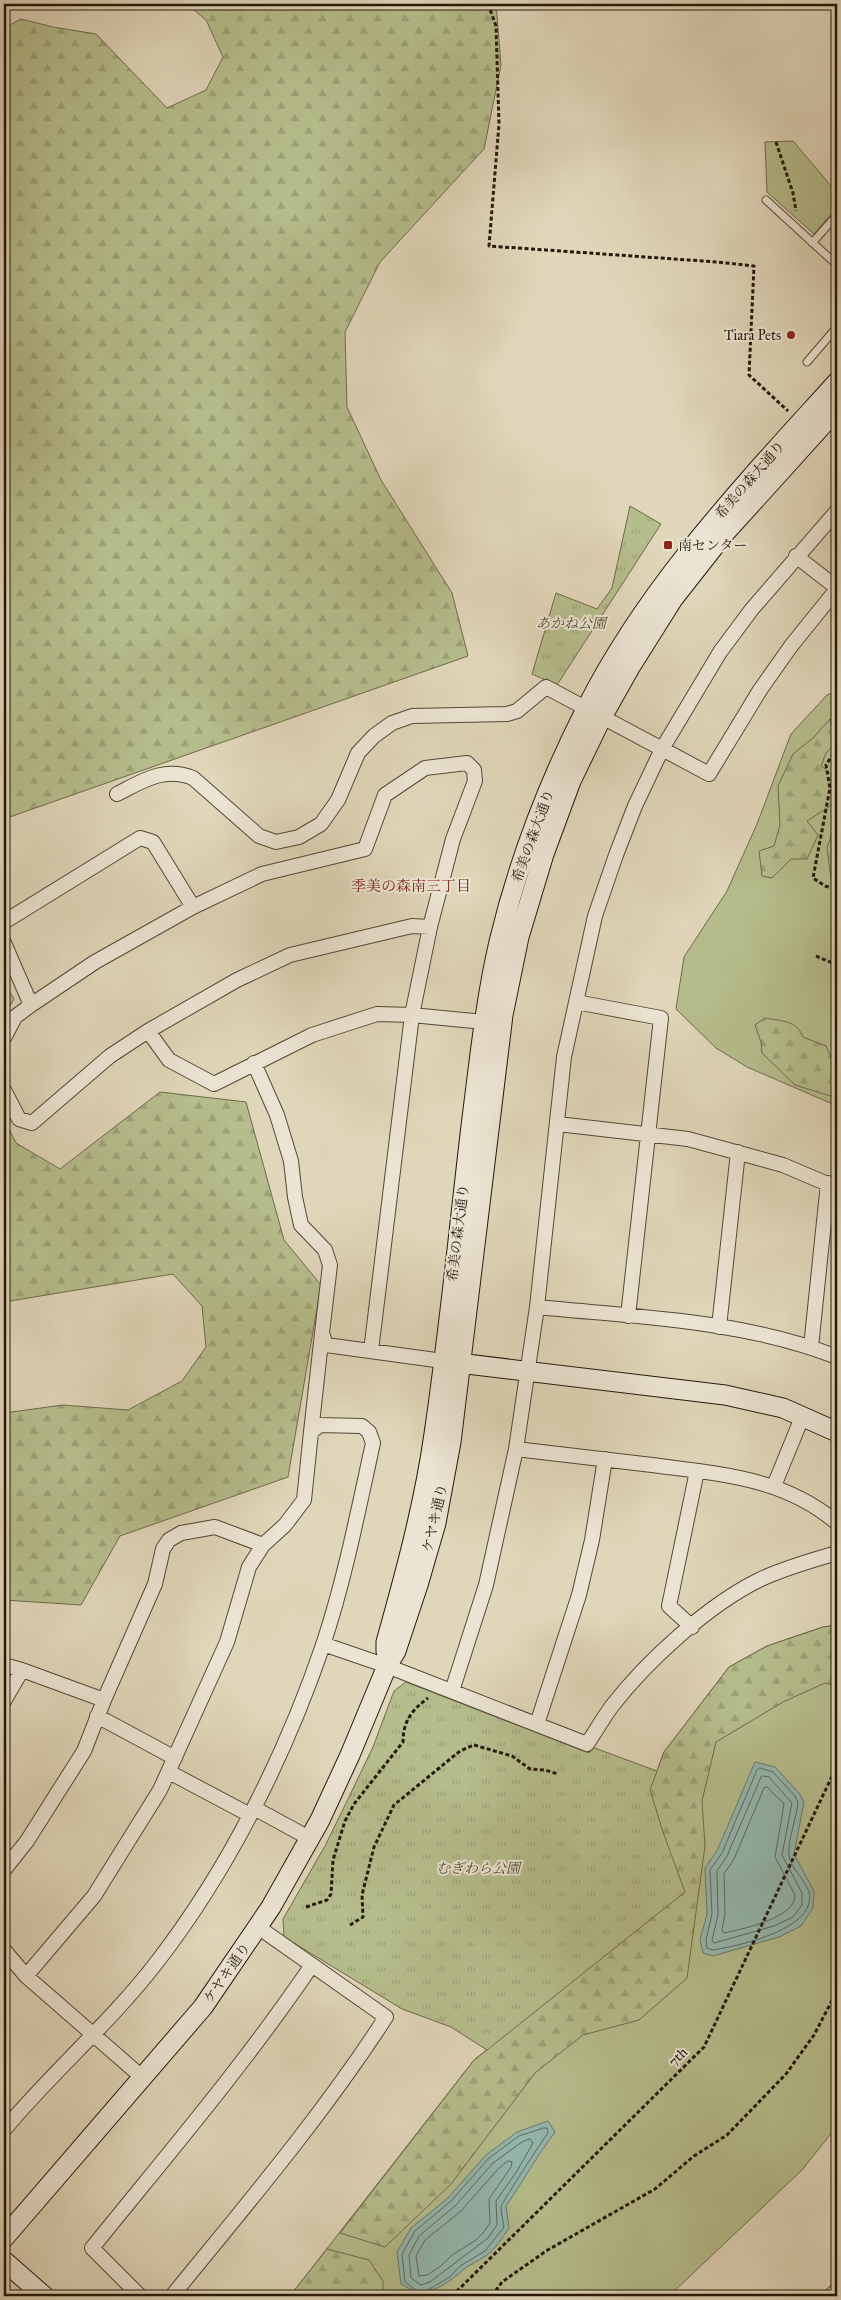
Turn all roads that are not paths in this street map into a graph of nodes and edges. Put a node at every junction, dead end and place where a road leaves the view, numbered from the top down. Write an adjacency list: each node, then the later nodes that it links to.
1 (766, 200): 3 (lane)
2 (837, 215): 3 (lane)
3 (812, 243): 4 (lane)
4 (837, 265)
5 (837, 327): 6 (lane)
6 (807, 362)
7 (837, 382): 9 (street, 希美の森大通り)
8 (837, 409): 9 (street, 希美の森大通り)
9 (808, 428): 13 (street, 希美の森大通り)
10 (837, 511): 11 (street)
11 (796, 556): 12 (street); 14 (street)
12 (837, 589): 14 (street)
13 (594, 712): 14 (street); 15 (street); 23 (street, 希美の森大通り); 39 (street, 希美の森大通り)
14 (662, 749): 20 (street)
15 (117, 794)
16 (193, 907): 17 (street); 18 (street); 21 (street)
17 (4, 922)
18 (430, 927): 22 (street); 24 (street)
19 (4, 943): 21 (street)
20 (576, 1002): 28 (street); 29 (street)
21 (31, 1005): 25 (street)
22 (412, 1015): 23 (street); 26 (street); 37 (street)
23 (484, 1022): 39 (street, 希美の森大通り)
24 (148, 1031): 26 (street); 27 (street)
25 (4, 1038)
26 (254, 1063): 35 (street)
27 (4, 1090)
28 (558, 1124): 29 (street); 32 (street)
29 (650, 1134): 30 (street); 33 (street)
30 (738, 1152): 31 (street); 34 (street)
31 (832, 1186): 36 (street)
32 (537, 1307): 33 (street); 40 (street)
33 (628, 1316): 34 (street)
34 (719, 1326): 36 (street)
35 (322, 1333): 37 (street); 42 (street)
36 (811, 1347): 38 (street)
37 (371, 1351): 39 (street)
38 (837, 1357)
39 (452, 1362): 40 (street); 54 (street, ケヤキ通り)
40 (527, 1372): 41 (street); 44 (street)
41 (803, 1415): 43 (street); 47 (street)
42 (310, 1432): 49 (street); 52 (street)
43 (837, 1432)
44 (516, 1449): 45 (street); 56 (street)
45 (605, 1459): 46 (street); 60 (street)
46 (697, 1471): 47 (street); 51 (street)
47 (774, 1486): 48 (street)
48 (837, 1523)
49 (263, 1545): 58 (street); 61 (street)
50 (837, 1553): 51 (street)
51 (692, 1627): 60 (street)
52 (323, 1644): 54 (street); 63 (street)
53 (4, 1665): 55 (street)
54 (386, 1666): 56 (street); 64 (street, ケヤキ通り)
55 (22, 1670): 57 (street); 58 (street)
56 (452, 1691): 60 (street)
57 (4, 1700)
58 (104, 1700): 59 (street)
59 (97, 1716): 61 (street); 65 (street)
60 (537, 1724)
61 (175, 1758): 62 (street)
62 (168, 1772): 63 (street); 69 (street)
63 (252, 1812): 64 (street); 70 (street)
64 (309, 1838): 66 (street, ケヤキ通り)
65 (4, 1870)
66 (258, 1927): 68 (street); 71 (street, ケヤキ通り)
67 (4, 1950): 69 (street)
68 (312, 1966): 77 (street); 78 (street)
69 (26, 1976): 70 (street)
70 (92, 2035): 71 (street); 72 (street)
71 (143, 2078): 73 (street, ケヤキ通り)
72 (4, 2130)
73 (4, 2238)
74 (4, 2261): 76 (street)
75 (837, 2290): 79 (street)
76 (44, 2296)
77 (140, 2296)
78 (172, 2296)
79 (831, 2296)

